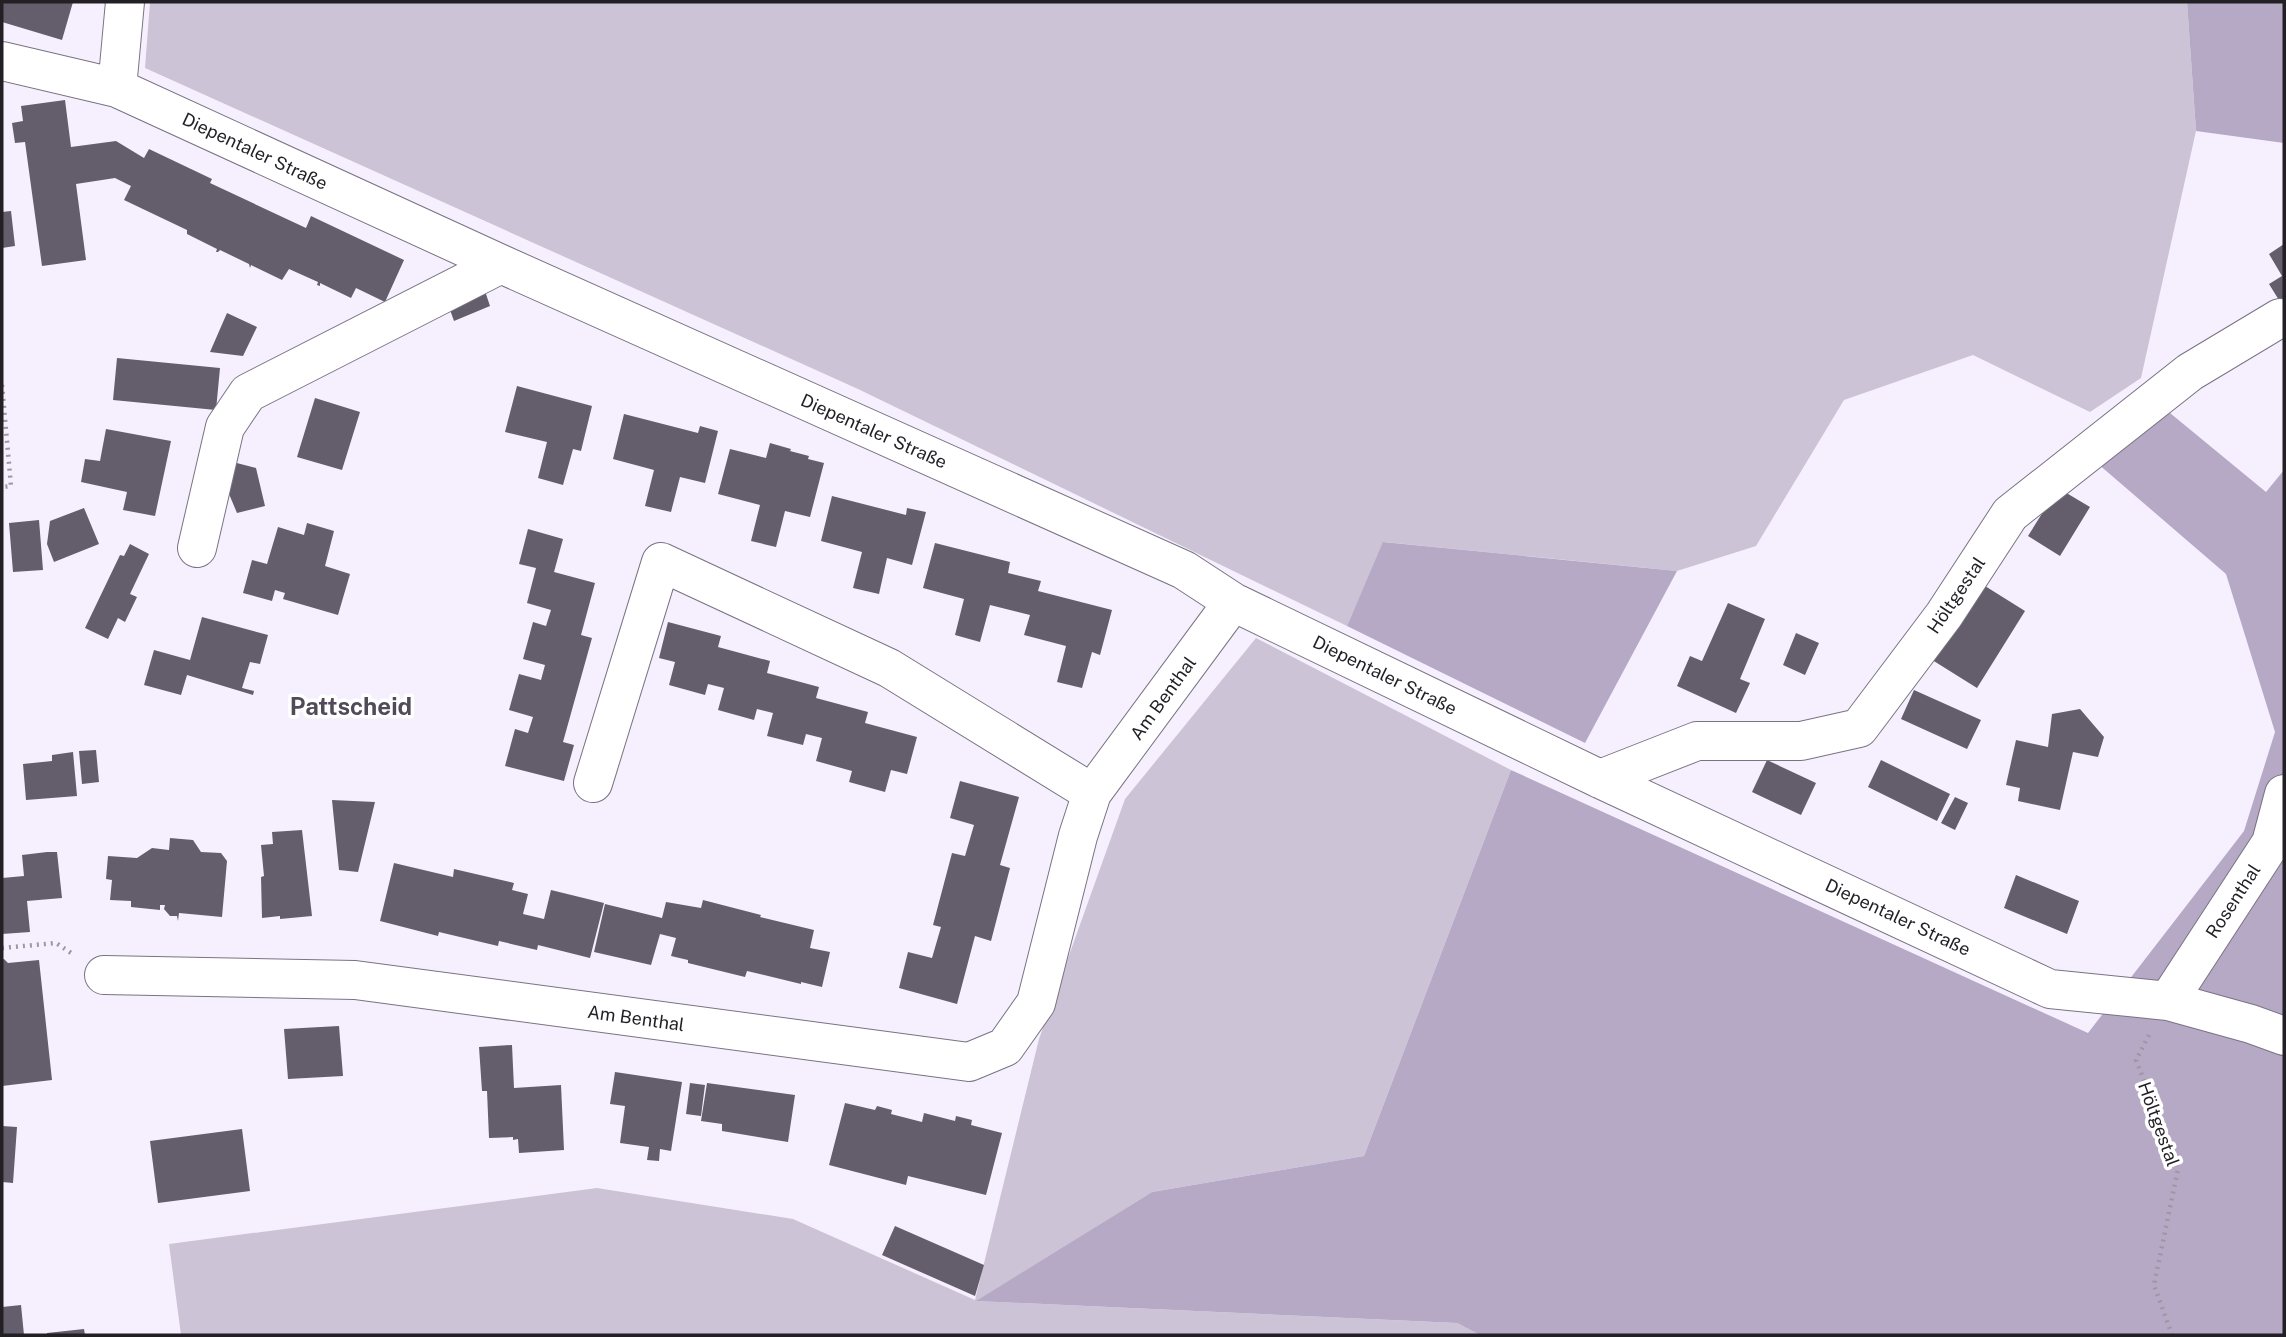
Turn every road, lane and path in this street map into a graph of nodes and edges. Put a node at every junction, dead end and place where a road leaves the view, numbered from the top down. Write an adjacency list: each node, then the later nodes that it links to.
1 (125, 2): 3 (street)
2 (2, 61): 3 (street, Diepentaler Straße)
3 (117, 88): 4 (street, Diepentaler Straße)
4 (501, 264): 8 (street); 9 (street, Diepentaler Straße)
5 (2280, 318): 10 (street, Höltgestal)
6 (2, 386): 7 (path)
7 (2, 487)
8 (197, 548)
9 (1233, 602): 10 (street, Diepentaler Straße); 12 (street, Am Benthal)
10 (1600, 779): 16 (street, Diepentaler Straße)
11 (593, 783): 12 (street)
12 (1092, 793): 15 (street, Am Benthal)
13 (2284, 794): 16 (street, Rosenthal)
14 (2, 948): 15 (path)
15 (104, 975)
16 (2168, 1001): 17 (street, Diepentaler Straße); 18 (path, Höltgestal)
17 (2284, 1036)
18 (2172, 1335)

